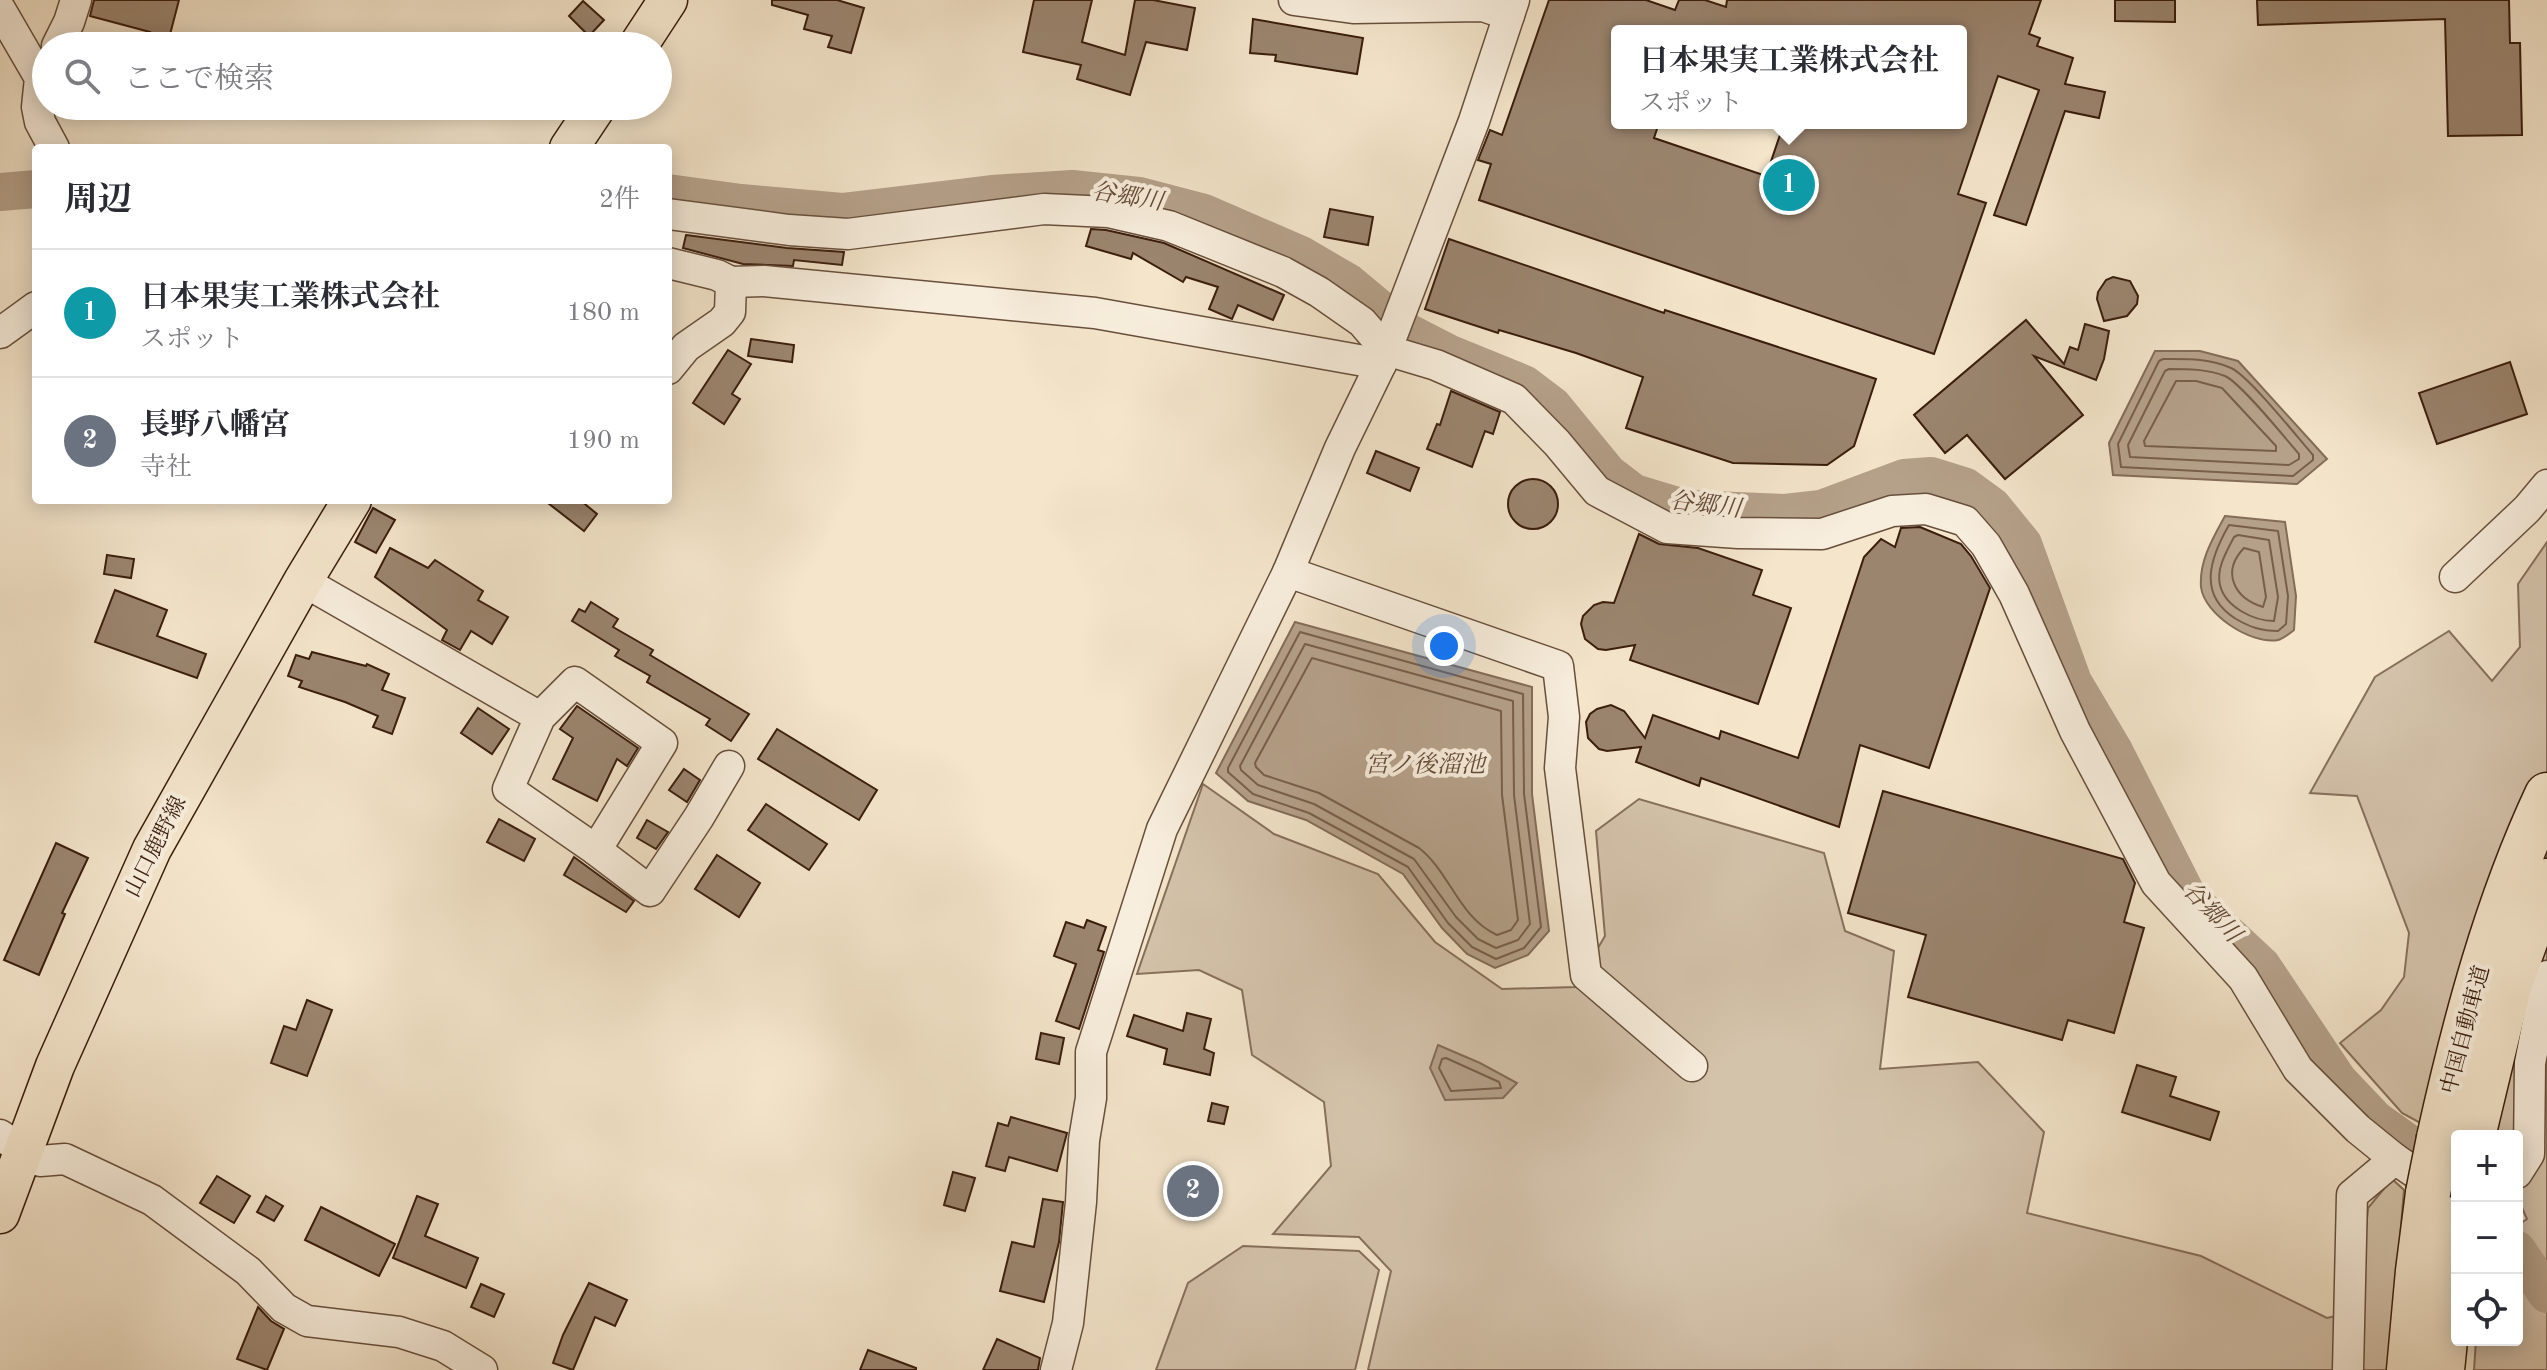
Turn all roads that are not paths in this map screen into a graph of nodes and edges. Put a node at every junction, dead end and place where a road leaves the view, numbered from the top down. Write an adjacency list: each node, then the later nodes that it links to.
1 (76, 0): 6 (street)
2 (668, 0): 7 (main road)
3 (1294, 0): 4 (street)
4 (1512, 7): 18 (street)
5 (0, 9): 8 (street)
6 (64, 32)
7 (647, 32)
8 (32, 56)
9 (40, 120): 11 (street)
10 (588, 120): 12 (main road)
11 (52, 144)
12 (572, 144)
13 (672, 215): 18 (street)
14 (672, 264): 15 (street)
15 (731, 282): 18 (street); 19 (street)
16 (32, 310): 17 (street)
17 (0, 333)
18 (1386, 351): 22 (street); 35 (street)
19 (672, 364)
20 (2547, 485): 23 (street)
21 (350, 504): 24 (main road, 山口鹿野線)
22 (1288, 572): 31 (street); 41 (street)
23 (2455, 577)
24 (303, 581): 25 (street); 34 (main road, 山口鹿野線)
25 (540, 717): 28 (street); 28 (street)
26 (729, 766): 28 (street)
27 (2547, 795): 32 (highway, 中国自動車道)
28 (596, 850)
29 (2547, 881): 33 (highway, 中国自動車道)
30 (2547, 976): 36 (street)
31 (1692, 1066)
32 (2456, 1130)
33 (2458, 1130)
34 (11, 1143): 39 (main road, 山口鹿野線); 40 (street)
35 (2395, 1159): 38 (street); 42 (street)
36 (2523, 1164)
37 (2451, 1175): 38 (highway, 中国自動車道, bridge)
38 (2447, 1205): 43 (highway, 中国自動車道); 44 (highway, 中国自動車道)
39 (0, 1214)
40 (482, 1370)
41 (1056, 1370)
42 (2348, 1370)
43 (2409, 1370)
44 (2442, 1370)

